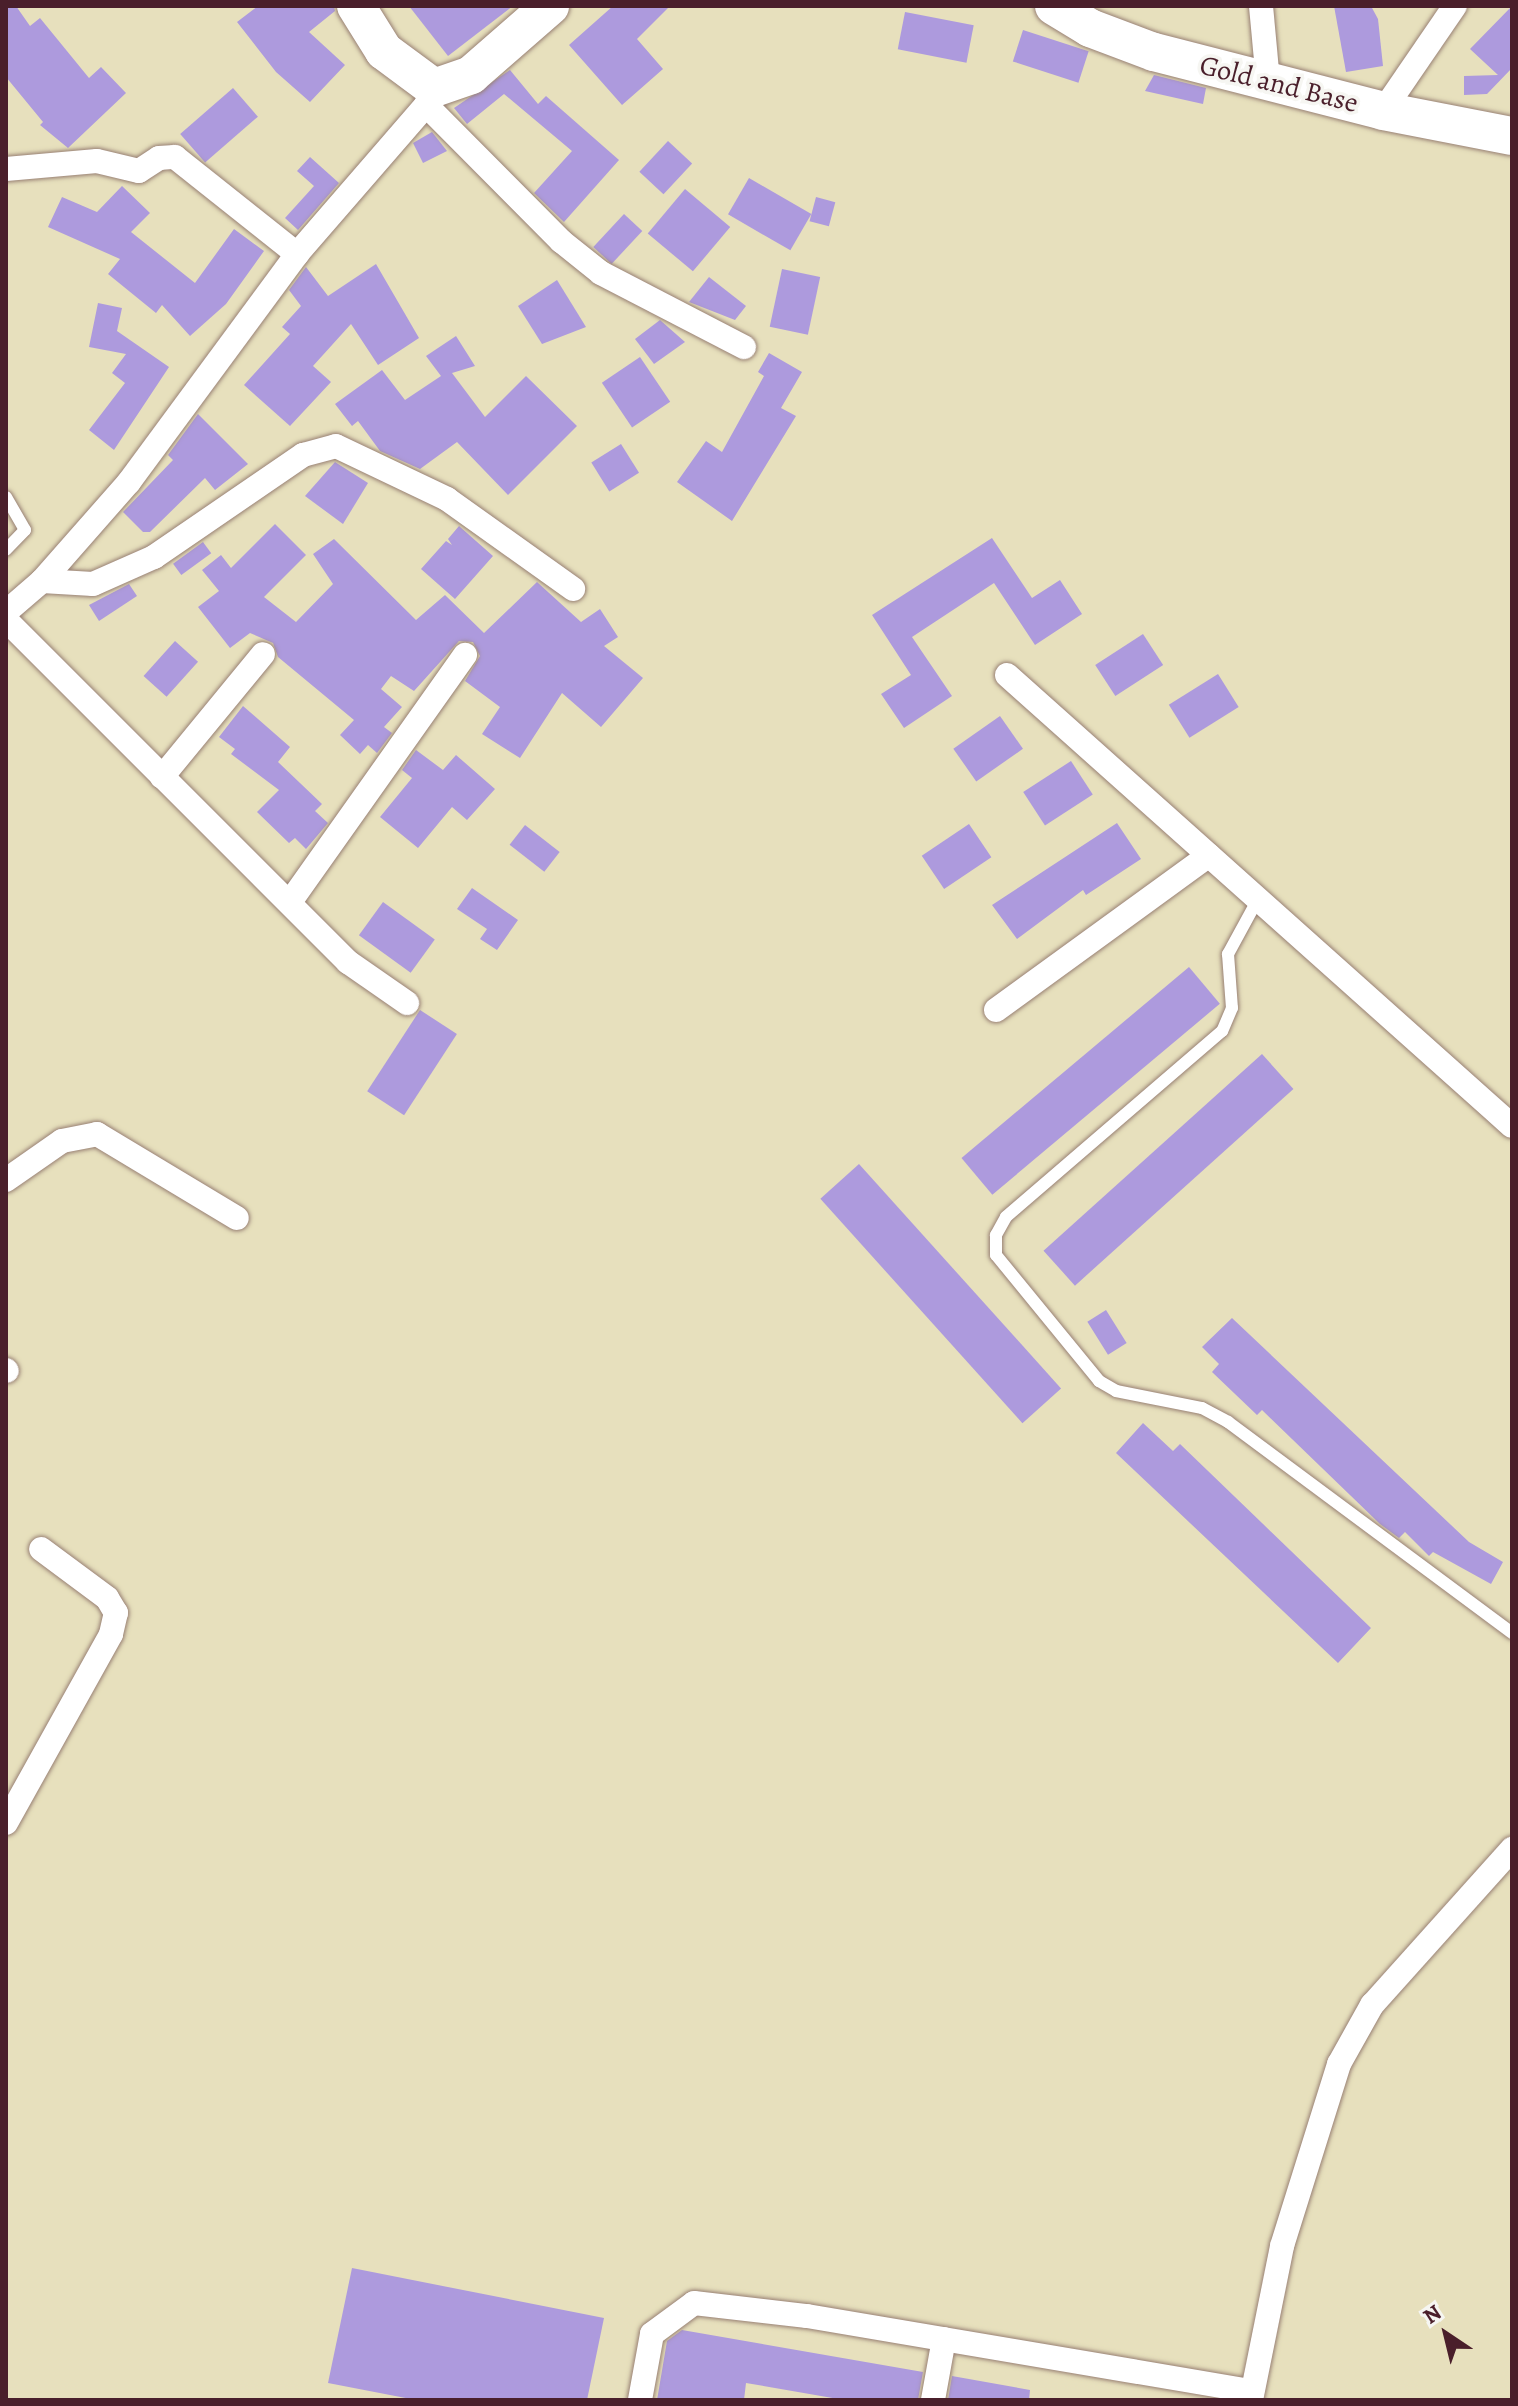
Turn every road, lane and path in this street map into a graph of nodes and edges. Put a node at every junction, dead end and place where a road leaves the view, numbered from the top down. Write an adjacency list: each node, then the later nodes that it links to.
1 (356, 6): 7 (main road)
2 (550, 6): 7 (main road)
3 (1054, 6): 6 (main road, Gold and Base)
4 (1261, 6): 6 (street)
5 (1455, 6): 8 (street)
6 (1268, 82): 8 (main road, Gold and Base)
7 (430, 97): 11 (street); 12 (street)
8 (1383, 111): 9 (main road, Gold and Base)
9 (1512, 136)
10 (6, 169): 11 (street)
11 (297, 254): 15 (street)
12 (744, 347)
13 (6, 497): 14 (lane)
14 (6, 550)
15 (42, 581): 16 (street); 17 (street)
16 (573, 589)
17 (6, 612)
18 (6, 620): 22 (street)
19 (263, 654): 22 (street)
20 (465, 655): 25 (street)
21 (1007, 675): 23 (street)
22 (162, 777): 25 (street)
23 (1209, 855): 24 (street); 27 (street)
24 (1258, 899): 28 (street); 32 (lane)
25 (290, 902): 26 (street)
26 (407, 1003)
27 (996, 1010)
28 (1512, 1126)
29 (6, 1180): 30 (street)
30 (237, 1218)
31 (41, 1549): 33 (street)
32 (1512, 1633)
33 (6, 1823)
34 (1512, 1849): 36 (street)
35 (944, 2339): 36 (street); 37 (street); 38 (street)
36 (1252, 2395)
37 (640, 2400)
38 (933, 2400)

